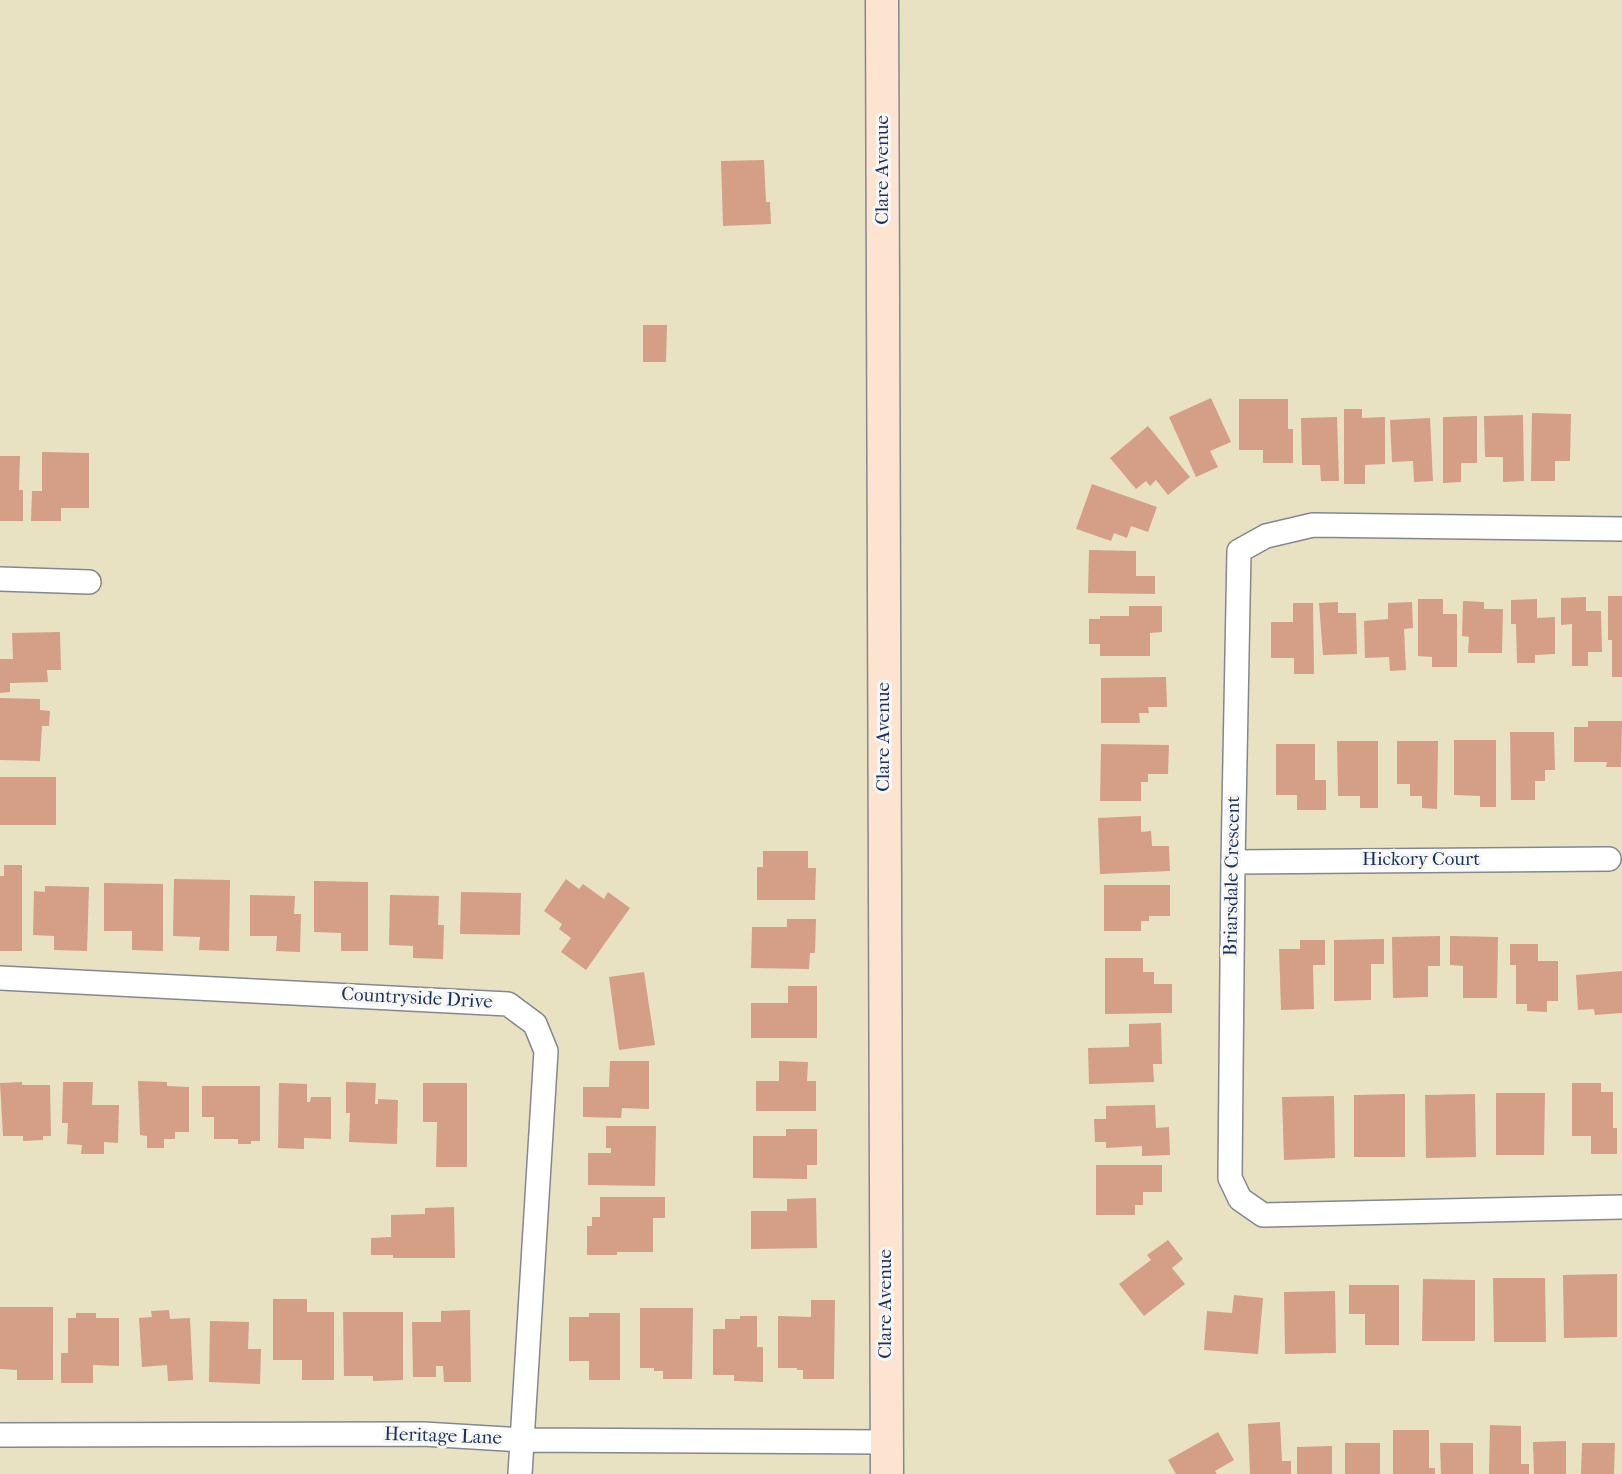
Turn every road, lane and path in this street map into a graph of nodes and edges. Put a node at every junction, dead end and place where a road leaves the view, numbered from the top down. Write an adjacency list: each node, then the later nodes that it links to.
1 (882, 0): 11 (street, Clare Avenue)
2 (1622, 529): 6 (street, Briarsdale Crescent)
3 (0, 579): 4 (street)
4 (89, 582)
5 (1609, 859): 6 (street, Hickory Court)
6 (1233, 862): 8 (street, Briarsdale Crescent)
7 (0, 978): 10 (street, Countryside Drive)
8 (1622, 1207)
9 (0, 1435): 10 (street, Heritage Lane)
10 (523, 1440): 11 (street, Heritage Lane); 12 (street, Countryside Drive)
11 (887, 1442): 13 (street, Clare Avenue)
12 (520, 1474)
13 (887, 1474)

